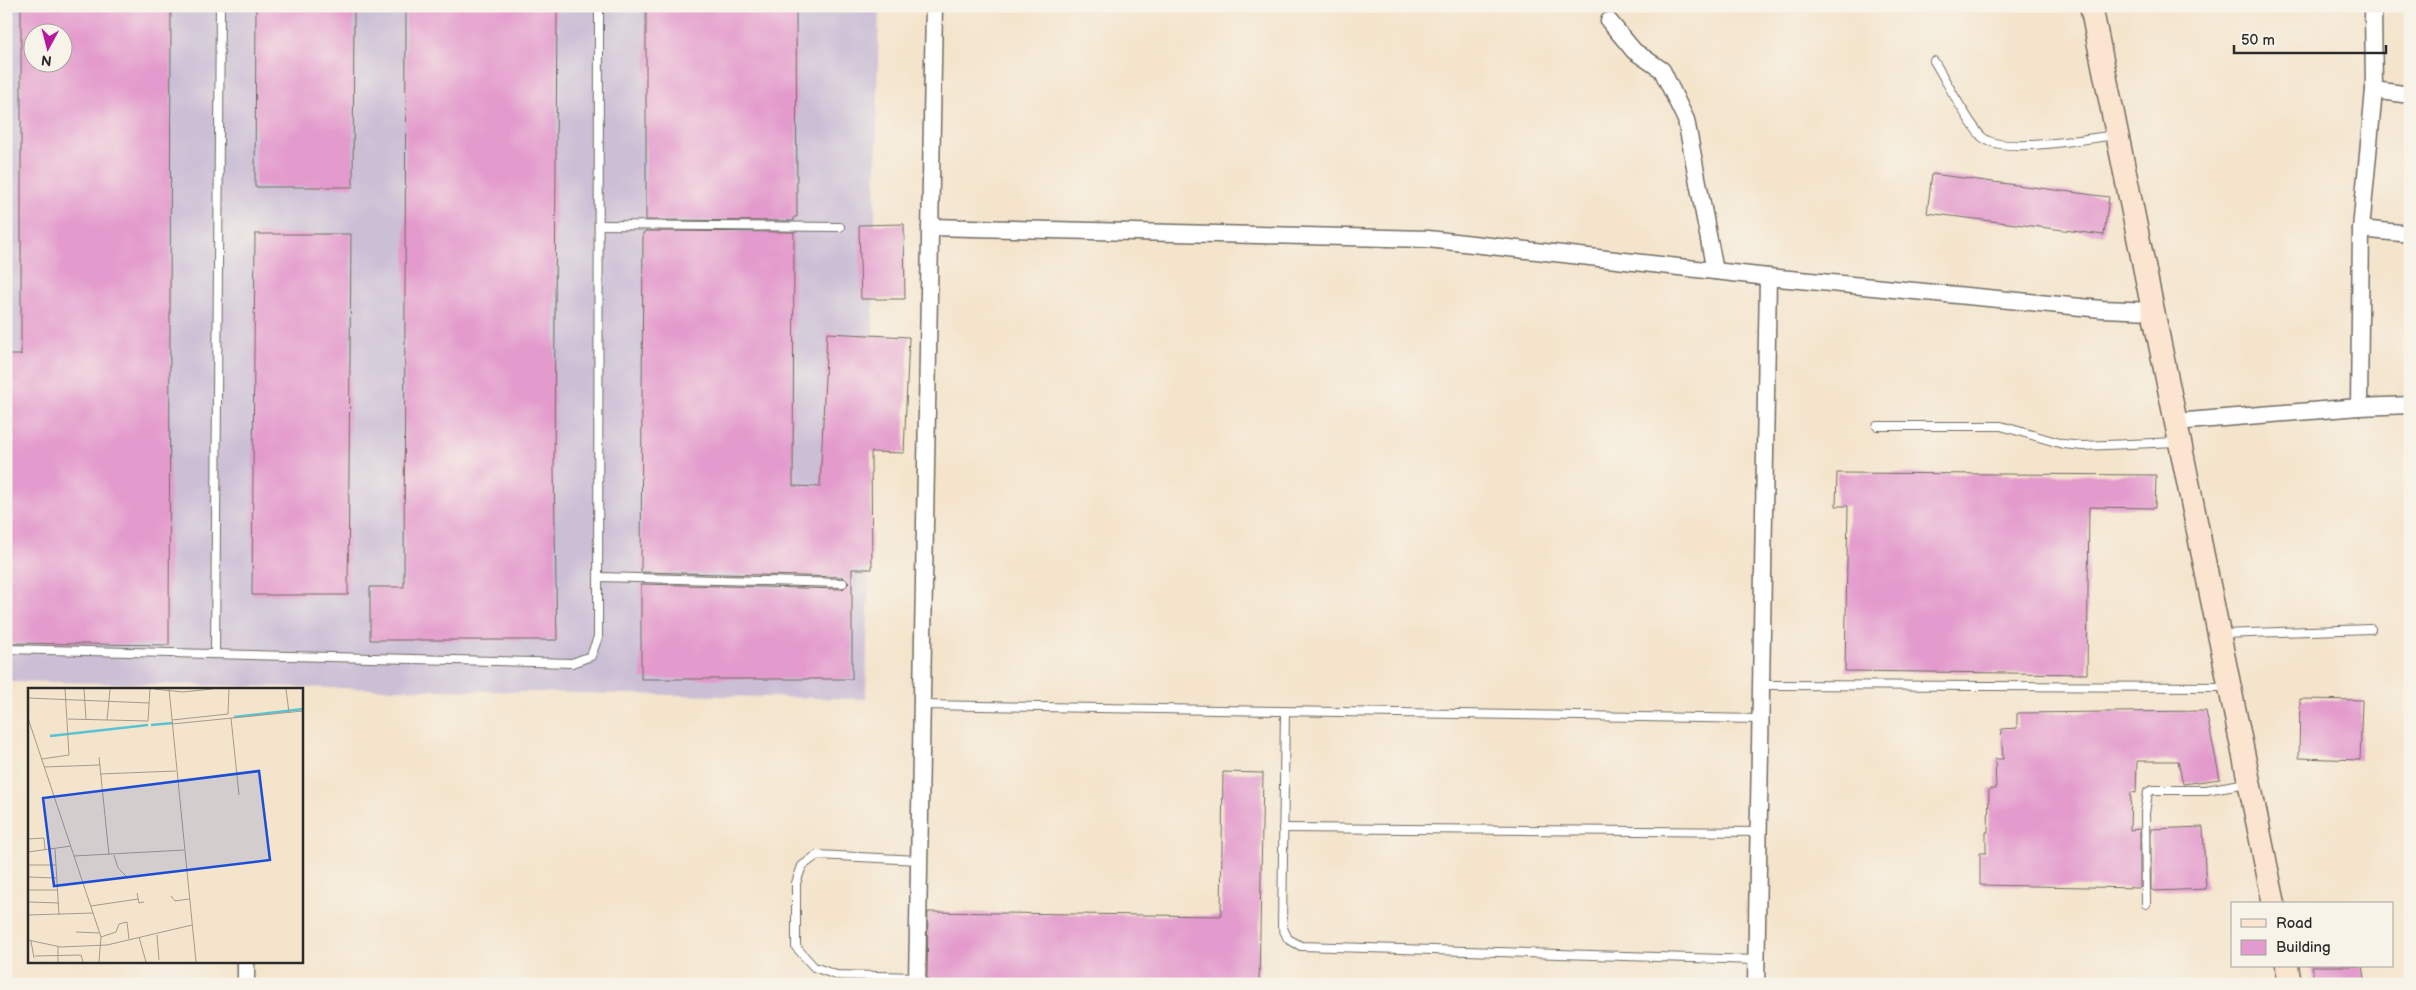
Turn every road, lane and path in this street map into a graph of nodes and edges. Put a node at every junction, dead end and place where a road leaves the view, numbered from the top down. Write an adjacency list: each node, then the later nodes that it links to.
1 (220, 6): 28 (lane)
2 (599, 6): 11 (lane)
3 (934, 6): 13 (street)
4 (2091, 6): 10 (street)
5 (2374, 6): 8 (street)
6 (1608, 21): 16 (street)
7 (1934, 61): 10 (lane)
8 (2374, 90): 9 (street); 14 (street)
9 (2410, 95)
10 (2118, 134): 18 (street)
11 (598, 225): 12 (lane); 23 (lane)
12 (840, 227)
13 (930, 227): 16 (street); 31 (street)
14 (2361, 228): 15 (street); 20 (street)
15 (2410, 234)
16 (1715, 271): 17 (street)
17 (1768, 277): 18 (street); 29 (street)
18 (2153, 311): 22 (street)
19 (2410, 405): 20 (street)
20 (2359, 407): 22 (street)
21 (1876, 426): 22 (lane)
22 (2177, 432): 26 (street)
23 (598, 577): 24 (lane); 28 (lane)
24 (843, 583)
25 (2370, 629): 26 (lane)
26 (2218, 635): 30 (street)
27 (6, 649): 28 (lane)
28 (216, 653)
29 (1761, 685): 30 (lane); 33 (street)
30 (2229, 687): 34 (street)
31 (923, 705): 32 (lane); 37 (street)
32 (1285, 712): 33 (lane); 35 (lane)
33 (1761, 720): 36 (street)
34 (2250, 782): 38 (street); 39 (lane)
35 (1283, 828): 36 (lane); 40 (lane)
36 (1758, 832): 40 (street)
37 (919, 860): 43 (street); 43 (lane)
38 (2274, 902)
39 (2146, 904)
40 (1756, 960): 45 (street)
41 (246, 962): 44 (street)
42 (2287, 968): 46 (street)
43 (917, 980)
44 (246, 984)
45 (1756, 984)
46 (2290, 984)

